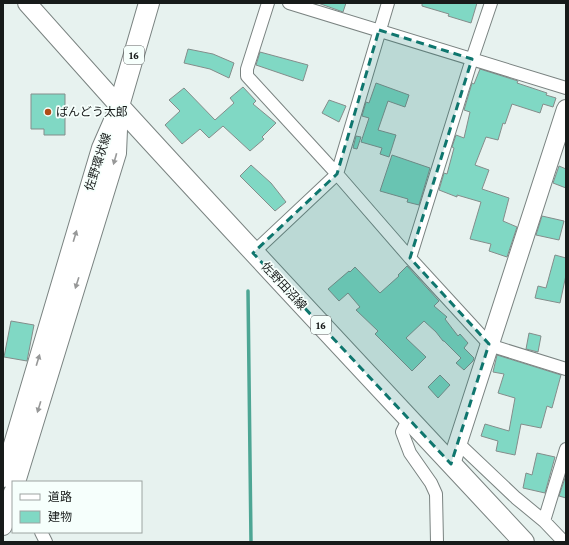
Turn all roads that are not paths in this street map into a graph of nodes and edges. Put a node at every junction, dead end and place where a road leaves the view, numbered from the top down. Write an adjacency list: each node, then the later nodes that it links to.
1 (27, 3): 10 (main road)
2 (149, 3): 10 (main road, 16)
3 (268, 3): 12 (street)
4 (289, 3): 7 (street)
5 (388, 3): 7 (street)
6 (491, 3): 8 (street)
7 (379, 30): 8 (street); 12 (street)
8 (472, 59): 9 (street); 14 (street)
9 (566, 88)
10 (119, 106): 13 (main road, 佐野田沼線 / 16); 21 (main road, 佐野環状線, one-way to 10); 22 (main road, 佐野環状線, one-way to 22)
11 (566, 109): 15 (main road)
12 (337, 174): 13 (street); 14 (street)
13 (253, 253): 17 (main road, 佐野田沼線 / 16)
14 (410, 258): 15 (street)
15 (489, 344): 16 (street); 18 (main road)
16 (566, 369)
17 (409, 418): 20 (main road, 佐野田沼線 / 16); 28 (street)
18 (458, 443): 20 (main road); 24 (street)
19 (566, 449): 24 (street)
20 (451, 464): 29 (main road, 佐野田沼線 / 16)
21 (3, 478)
22 (15, 481)
23 (12, 491): 25 (main road, 佐野環状線)
24 (544, 521): 30 (street)
25 (3, 526)
26 (42, 533): 27 (street)
27 (46, 542)
28 (437, 542)
29 (524, 542)
30 (564, 542)

